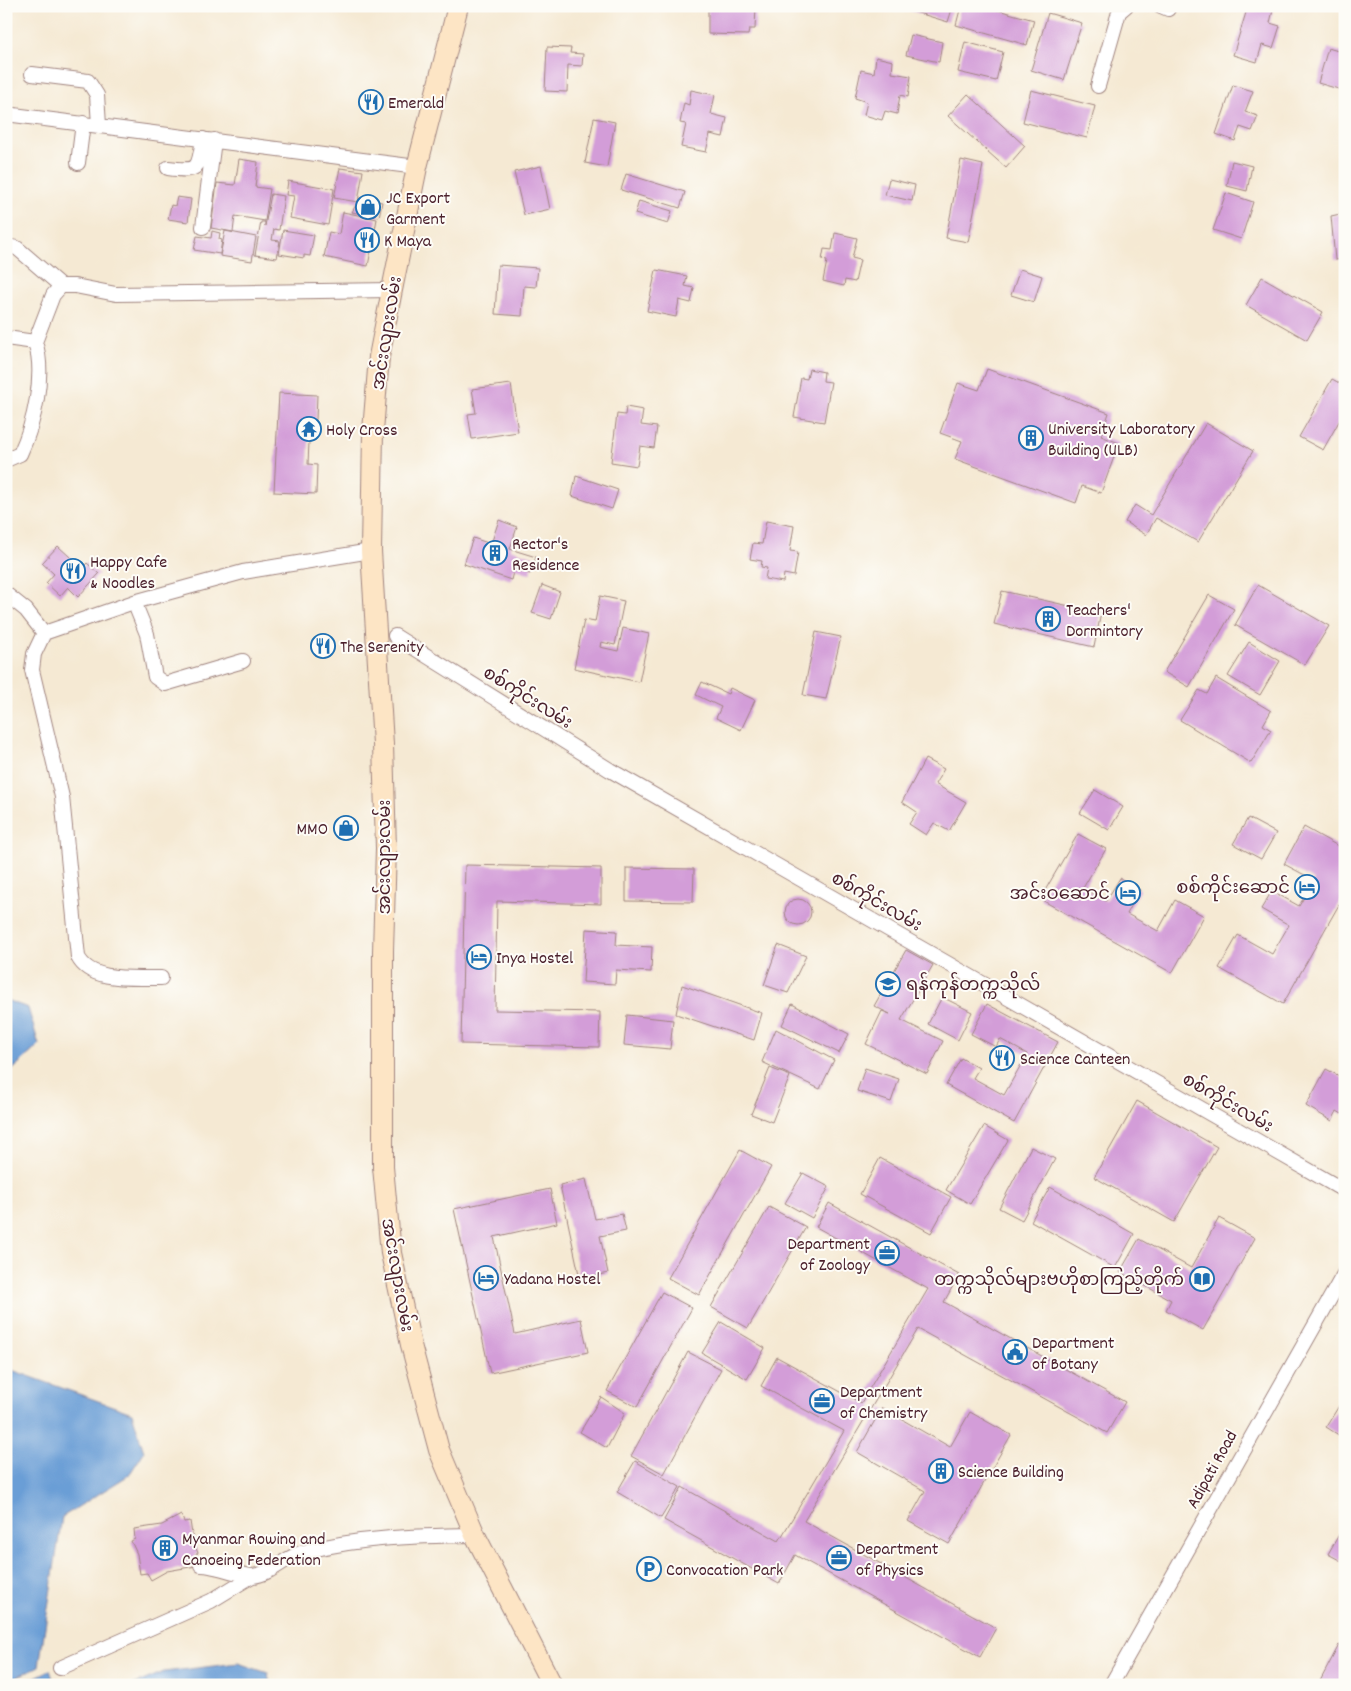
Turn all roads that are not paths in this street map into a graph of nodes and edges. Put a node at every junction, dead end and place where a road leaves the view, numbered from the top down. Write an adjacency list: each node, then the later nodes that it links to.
1 (458, 6): 10 (main road, အင်းလျားလမ်း)
2 (1126, 6): 4 (street)
3 (32, 74): 7 (street)
4 (1098, 86)
5 (6, 114): 6 (street)
6 (83, 123): 7 (street); 9 (street)
7 (99, 125): 8 (street)
8 (208, 140): 10 (street); 11 (street); 12 (street)
9 (78, 163)
10 (417, 167): 15 (main road, အင်းလျားလမ်း)
11 (168, 168)
12 (203, 226)
13 (6, 246): 14 (street)
14 (61, 286): 15 (street); 17 (street)
15 (392, 290): 19 (main road, အင်းလျားလမ်း)
16 (6, 338): 17 (street)
17 (35, 342): 18 (street)
18 (6, 460)
19 (371, 551): 21 (street); 28 (main road, အင်းလျားလမ်း)
20 (6, 594): 22 (street)
21 (134, 602): 22 (street); 24 (street)
22 (44, 633): 25 (street)
23 (395, 636): 26 (street, စစ်ကိုင်းလမ်း)
24 (243, 661)
25 (161, 978)
26 (1345, 1191)
27 (1345, 1272): 33 (street, Adipati Road)
28 (475, 1535): 30 (street); 32 (main road, အင်းလျားလမ်း)
29 (201, 1564): 30 (street)
30 (252, 1576): 31 (street)
31 (60, 1668)
32 (552, 1685)
33 (1111, 1685)

